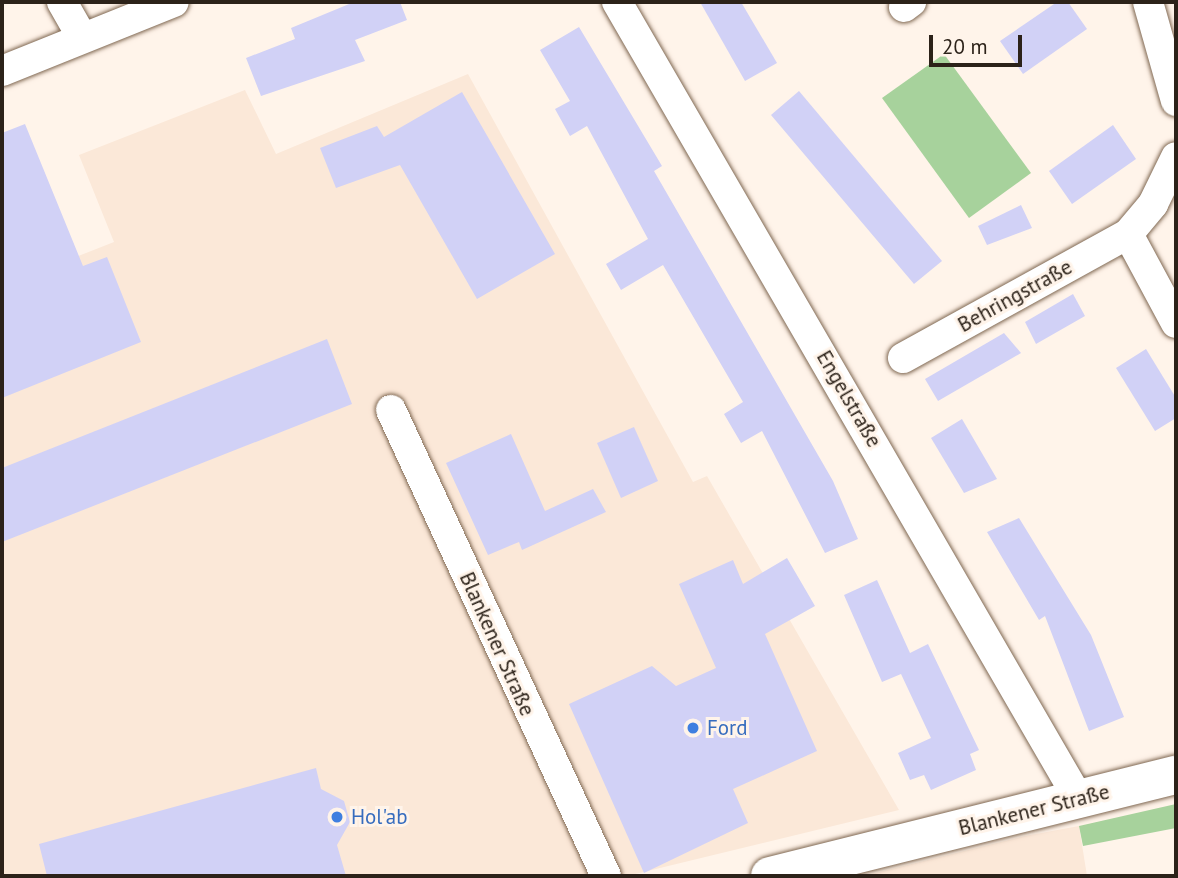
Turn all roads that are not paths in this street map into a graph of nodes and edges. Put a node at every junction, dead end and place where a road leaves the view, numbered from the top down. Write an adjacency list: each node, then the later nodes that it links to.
1 (62, 2): 5 (street)
2 (174, 2): 5 (street)
3 (617, 2): 14 (street, Engelstraße)
4 (1148, 2): 7 (street)
5 (82, 37): 6 (street)
6 (2, 71)
7 (1176, 101)
8 (1176, 157): 9 (street, Behringstraße)
9 (1128, 234): 10 (street); 11 (street, Behringstraße)
10 (1176, 323)
11 (903, 358)
12 (391, 410): 15 (street, Blankener Straße)
13 (1176, 775): 14 (main road, Blankener Straße)
14 (1078, 798): 16 (main road, Blankener Straße)
15 (606, 876)
16 (770, 876)

